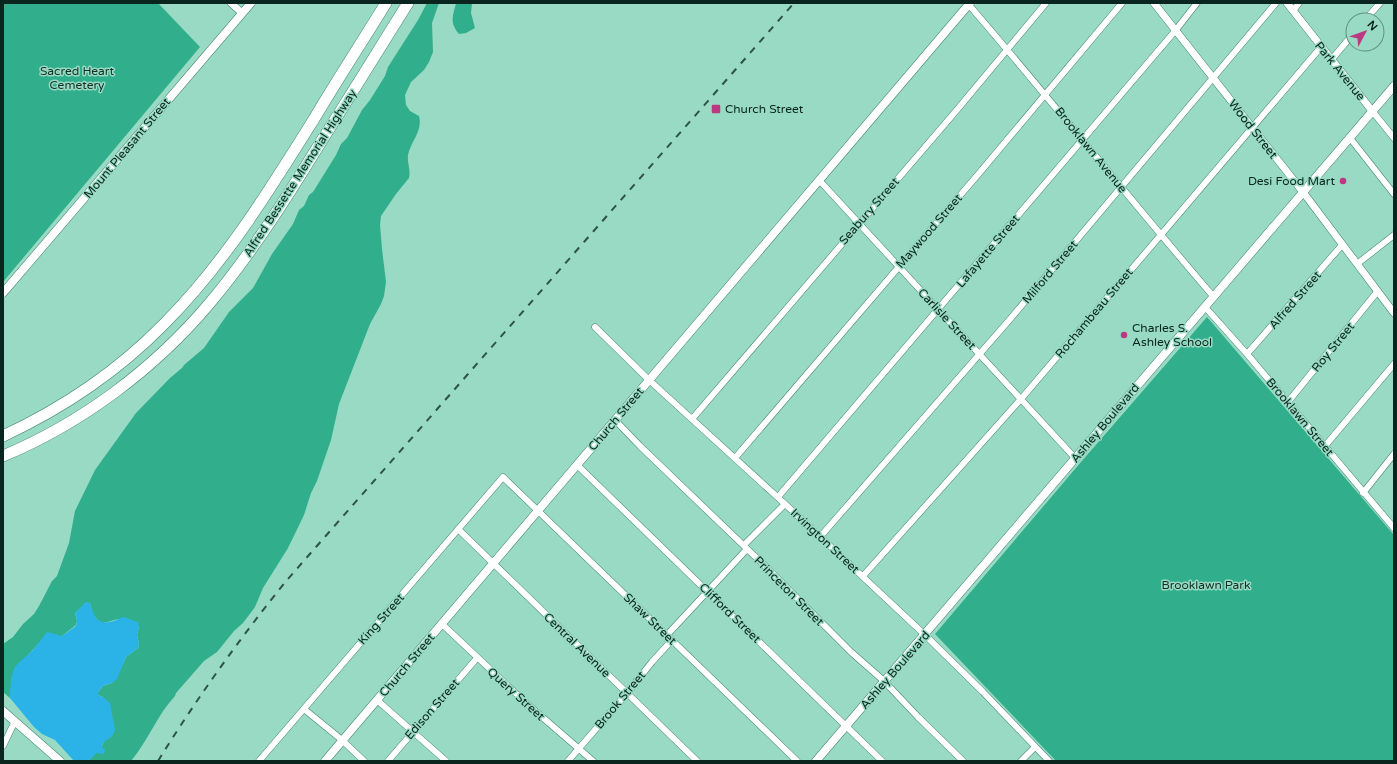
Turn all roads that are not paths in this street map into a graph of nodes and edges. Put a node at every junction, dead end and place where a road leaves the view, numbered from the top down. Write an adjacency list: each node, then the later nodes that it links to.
1 (231, 3): 16 (street)
2 (251, 3): 16 (main road, Mount Pleasant Street)
3 (386, 3): 55 (highway, Alfred Bessette Memorial Highway)
4 (408, 3): 58 (highway, Alfred Bessette Memorial Highway)
5 (1046, 3): 20 (street, Seabury Street)
6 (1122, 3): 24 (street, Maywood Street)
7 (1154, 3): 17 (street, Wood Street)
8 (1197, 3): 17 (street, Lafayette Street)
9 (1276, 3): 22 (street, Milford Street)
10 (1287, 3): 14 (street, Park Avenue)
11 (1299, 3): 14 (street)
12 (1380, 3): 15 (street)
13 (969, 4): 20 (street, Brooklawn Avenue); 30 (main road, Church Street)
14 (1293, 10): 19 (street, Park Avenue)
15 (1372, 12)
16 (242, 13): 41 (main road, Mount Pleasant Street)
17 (1175, 31): 22 (street, Wood Street); 29 (street, Lafayette Street)
18 (1345, 44): 21 (street)
19 (1321, 47): 21 (street, Park Avenue); 26 (street, Rochambeau Street)
20 (1007, 49): 24 (street, Brooklawn Avenue); 34 (street, Seabury Street)
21 (1332, 59): 25 (street, Park Avenue)
22 (1214, 79): 26 (street, Wood Street); 31 (street, Milford Street)
23 (1394, 86): 25 (main road, Ashley Boulevard)
24 (1045, 94): 29 (street, Brooklawn Avenue); 39 (street, Maywood Street)
25 (1372, 112): 27 (main road, Ashley Boulevard); 28 (street, Park Avenue)
26 (1252, 127): 32 (street, Wood Street); 35 (street, Rochambeau Street)
27 (1350, 138): 32 (main road, Ashley Boulevard); 33 (street)
28 (1394, 138)
29 (1082, 139): 31 (street, Brooklawn Avenue); 44 (street, Lafayette Street)
30 (819, 180): 34 (street, Carlisle Street); 50 (main road, Church Street)
31 (1121, 187): 35 (street, Brooklawn Avenue); 48 (street, Milford Street)
32 (1303, 192): 37 (street, Wood Street); 42 (main road, Ashley Boulevard)
33 (1394, 194)
34 (858, 224): 39 (street, Carlisle Street); 53 (street, Seabury Street)
35 (1161, 235): 42 (street, Brooklawn Avenue); 51 (street, Rochambeau Street)
36 (1394, 235): 38 (street)
37 (1342, 245): 38 (street, Wood Street); 47 (street, Alfred Street)
38 (1357, 264): 40 (street, Wood Street)
39 (898, 267): 44 (street, Carlisle Street); 59 (street, Maywood Street)
40 (1377, 292): 45 (street, Wood Street); 52 (street, Roy Street)
41 (3, 293)
42 (1213, 296): 43 (main road, Ashley Boulevard)
43 (1205, 307): 47 (street, Brooklawn Street); 60 (main road, Ashley Boulevard)
44 (938, 309): 48 (street, Carlisle Street); 64 (street, Lafayette Street)
45 (1394, 313)
46 (596, 328): 50 (street, Irvington Street)
47 (1248, 354): 52 (street, Brooklawn Street)
48 (980, 355): 51 (street, Carlisle Street); 69 (street, Milford Street)
49 (1394, 364): 56 (street)
50 (649, 380): 53 (street, Irvington Street); 54 (main road, Church Street)
51 (1020, 399): 60 (street, Carlisle Street); 72 (street, Rochambeau Street)
52 (1288, 402): 56 (street, Brooklawn Street)
53 (692, 419): 59 (street, Irvington Street)
54 (616, 420): 61 (main road, Church Street); 70 (street, Princeton Street)
55 (3, 436)
56 (1325, 446): 63 (street, Brooklawn Street)
57 (1394, 454): 63 (street)
58 (3, 456)
59 (735, 458): 64 (street, Irvington Street)
60 (1075, 458): 76 (main road, Ashley Boulevard)
61 (577, 465): 66 (main road, Church Street); 73 (street, Clifford Street)
62 (503, 477): 66 (street, Shaw Street); 68 (street, King Street)
63 (1363, 493): 67 (street, Brooklawn Street)
64 (778, 497): 65 (street, Irvington Street)
65 (785, 504): 69 (street, Irvington Street); 70 (street)
66 (538, 510): 71 (main road, Church Street); 75 (street, Shaw Street)
67 (1394, 528)
68 (458, 529): 71 (street, Central Avenue); 82 (street, King Street)
69 (820, 537): 72 (street, Irvington Street)
70 (745, 547): 73 (street); 79 (street, Princeton Street)
71 (494, 564): 74 (main road, Church Street); 80 (street, Central Avenue)
72 (863, 576): 76 (street, Irvington Street)
73 (707, 591): 75 (street); 85 (street, Clifford Street)
74 (442, 624): 78 (street, Query Street); 81 (main road, Church Street)
75 (667, 635): 77 (street, Shaw Street)
76 (925, 635): 79 (main road, Ashley Boulevard); 89 (street, Irvington Street)
77 (672, 640): 80 (street, Brook Street); 100 (street, Shaw Street)
78 (477, 658): 86 (street, Edison Street); 90 (street, Query Street)
79 (884, 681): 85 (main road, Ashley Boulevard); 103 (street, Princeton Street)
80 (628, 692): 90 (street, Brook Street); 99 (street, Central Avenue)
81 (378, 700): 86 (street); 87 (main road, Church Street)
82 (304, 709): 87 (street); 92 (street, King Street)
83 (3, 710): 84 (main road)
84 (15, 721): 88 (street); 91 (main road)
85 (846, 726): 101 (main road, Ashley Boulevard); 102 (street, Clifford Street)
86 (413, 731): 95 (street, Edison Street); 96 (street)
87 (342, 740): 93 (main road, Church Street); 94 (street)
88 (3, 746)
89 (1035, 747): 104 (street); 105 (street, Irvington Street)
90 (579, 748): 97 (street, Brook Street); 98 (street, Query Street)
91 (60, 761)
92 (259, 761)
93 (325, 761)
94 (364, 761)
95 (388, 761)
96 (446, 761)
97 (568, 761)
98 (593, 761)
99 (697, 761)
100 (797, 761)
101 (816, 761)
102 (882, 761)
103 (964, 761)
104 (1021, 761)
105 (1049, 761)

